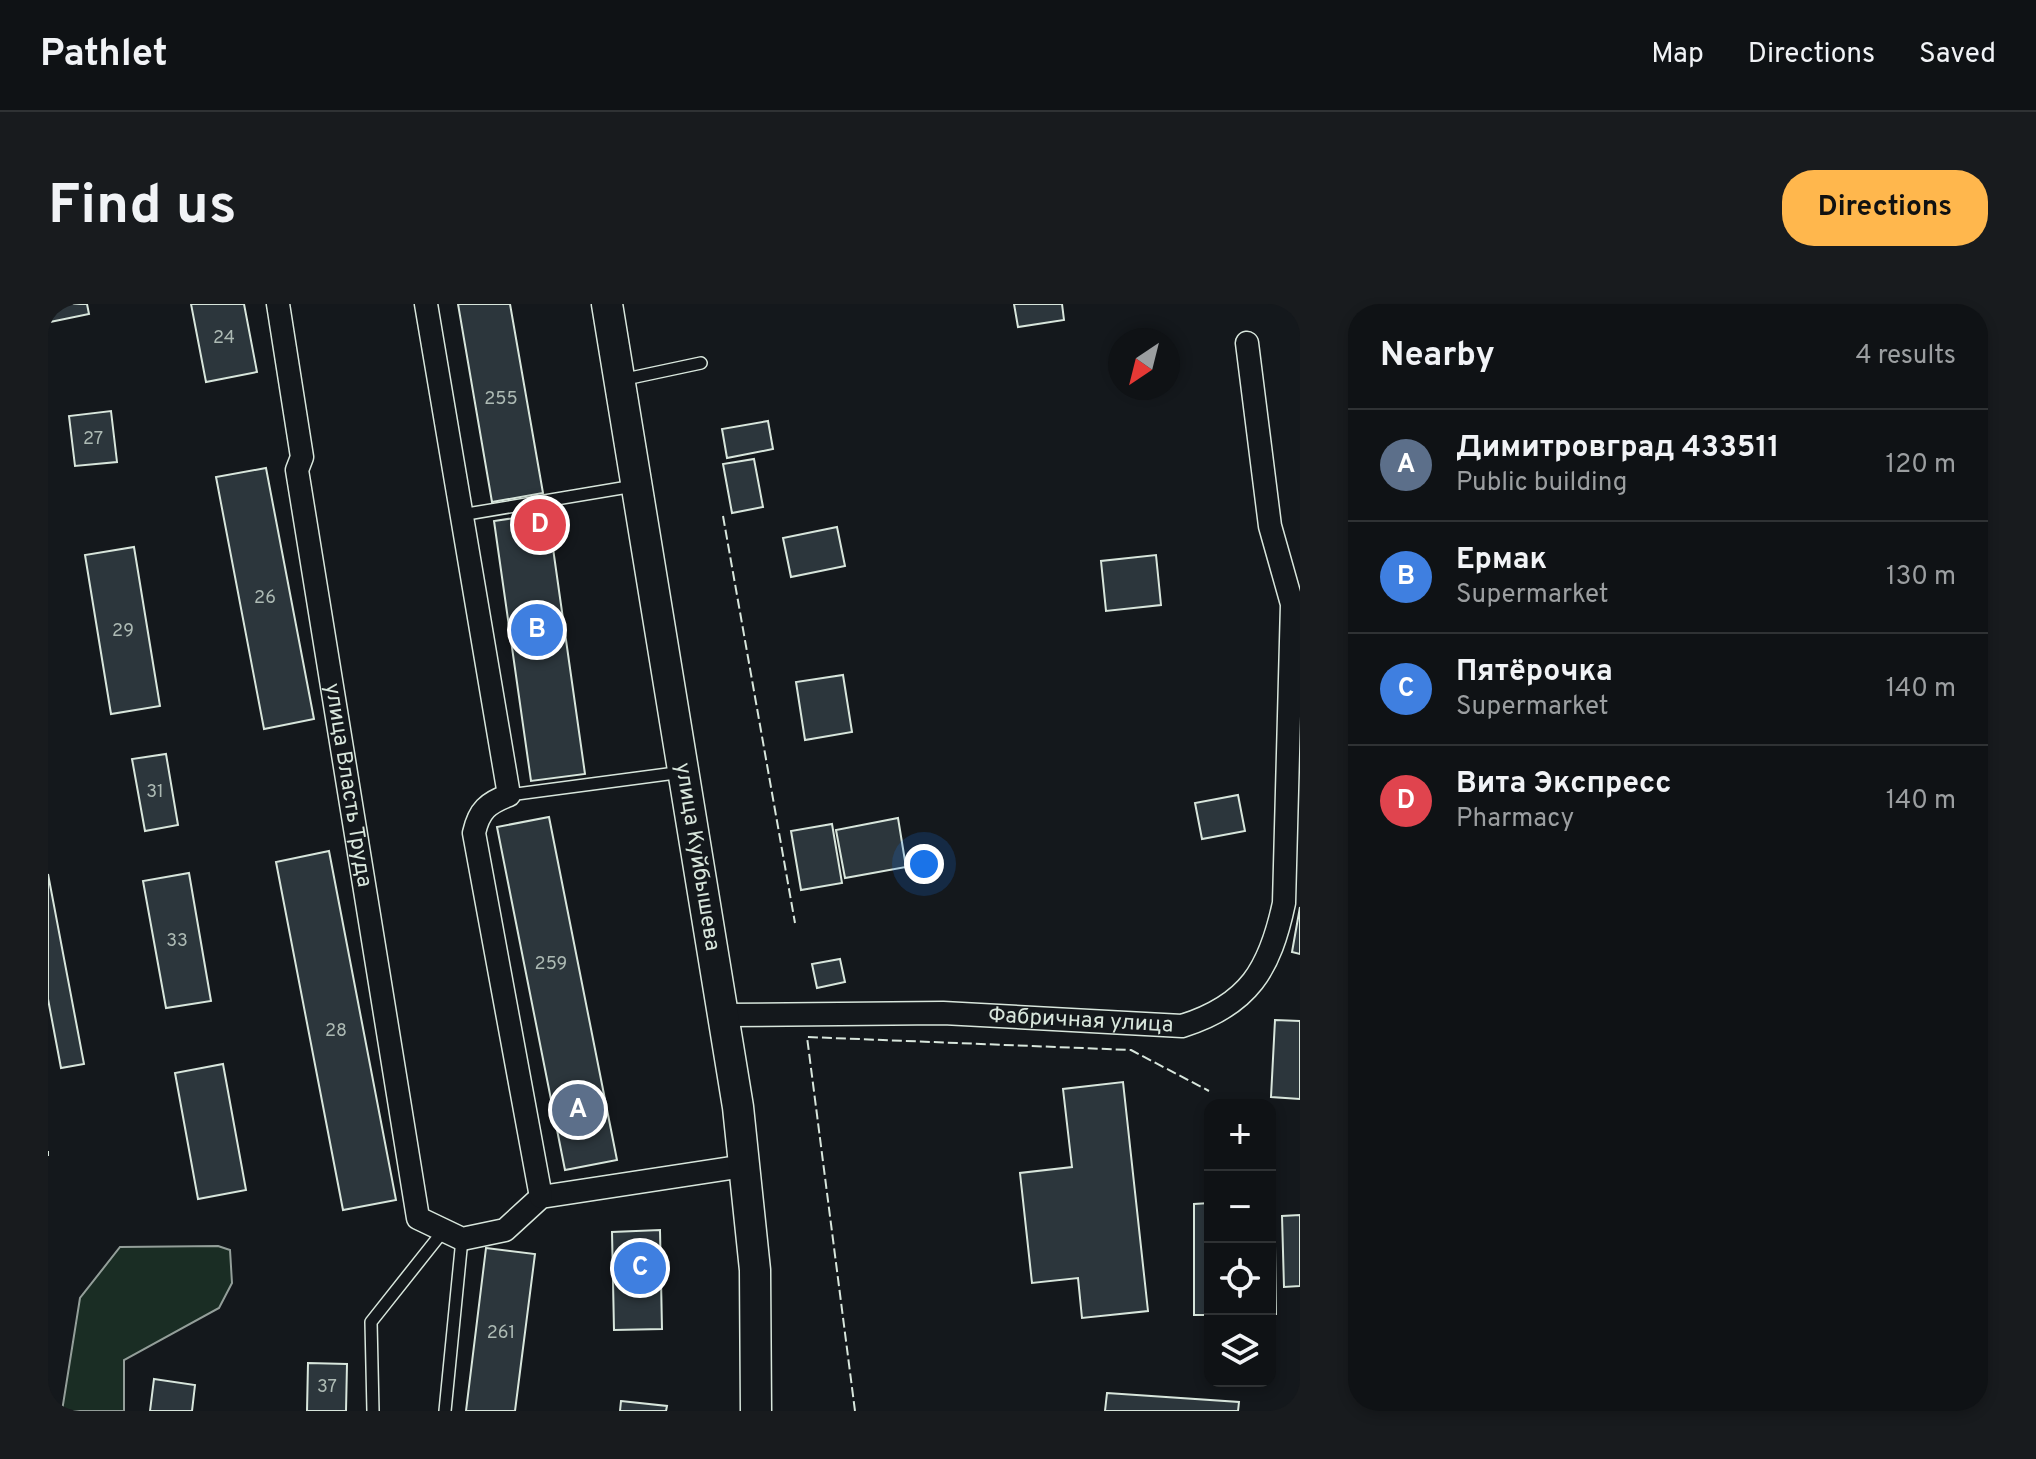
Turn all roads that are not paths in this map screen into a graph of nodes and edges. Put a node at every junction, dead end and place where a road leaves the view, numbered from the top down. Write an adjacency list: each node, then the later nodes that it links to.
1 (278, 304): 14 (street, улица Власть Труда)
2 (426, 304): 8 (street)
3 (607, 304): 6 (main road, улица Куйбышева)
4 (1247, 343): 11 (street, Фабричная улица)
5 (701, 363): 6 (lane)
6 (620, 380): 7 (main road, улица Куйбышева)
7 (636, 486): 8 (lane); 9 (main road, улица Куйбышева)
8 (461, 515): 10 (street)
9 (684, 772): 10 (lane); 11 (main road, улица Куйбышева)
10 (509, 795): 13 (street)
11 (723, 1015): 12 (main road, улица Куйбышева)
12 (744, 1166): 13 (street); 17 (main road, улица Куйбышева)
13 (541, 1197): 14 (street)
14 (453, 1235): 15 (lane); 16 (lane)
15 (373, 1411)
16 (445, 1411)
17 (756, 1411)

